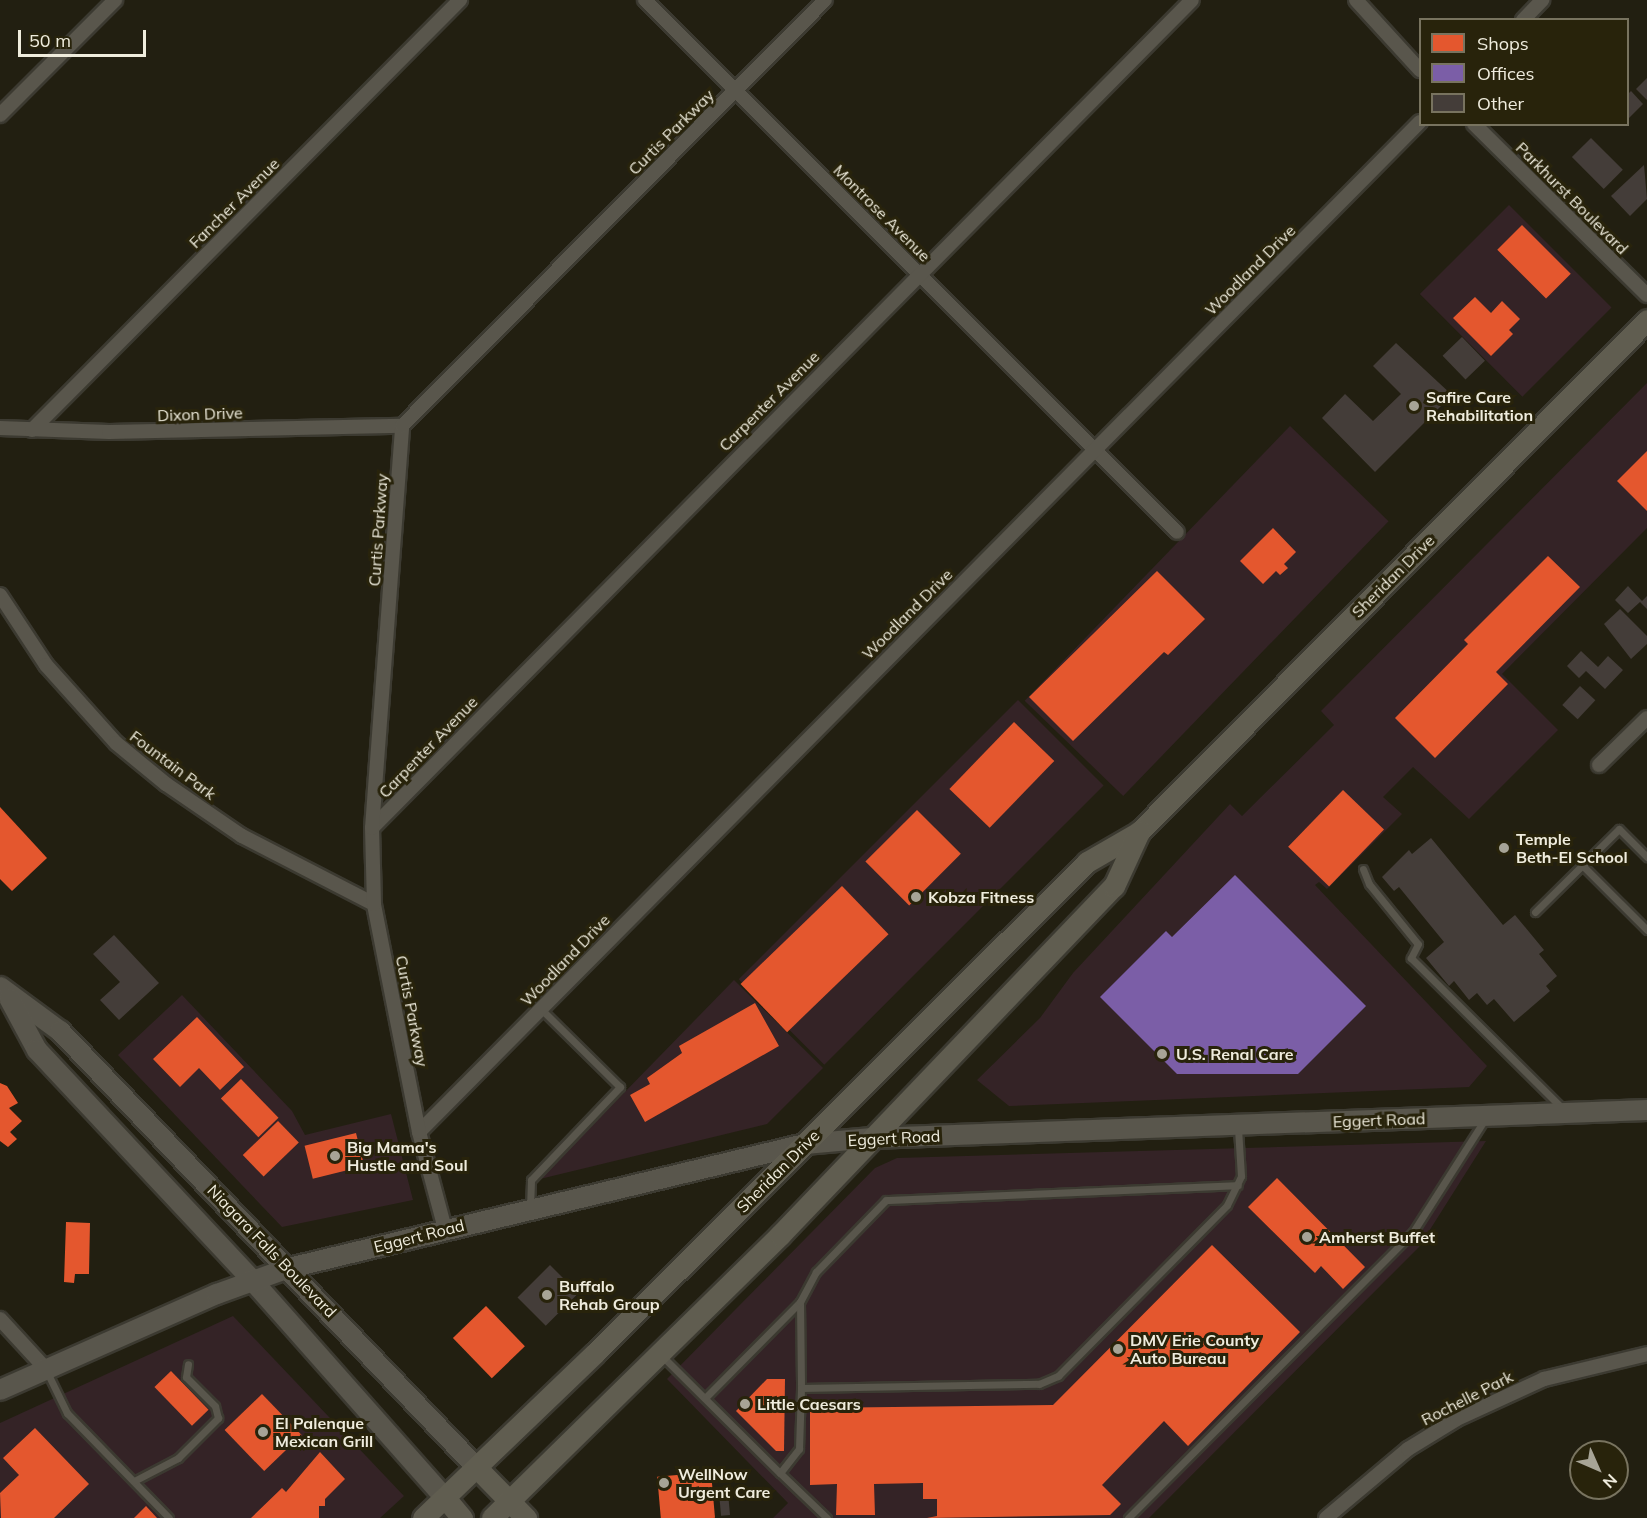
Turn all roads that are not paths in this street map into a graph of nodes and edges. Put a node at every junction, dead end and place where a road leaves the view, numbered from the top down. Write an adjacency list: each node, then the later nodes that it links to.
1 (115, 0): 11 (street)
2 (460, 0): 19 (street, Fancher Avenue)
3 (645, 0): 10 (street, Montrose Avenue)
4 (825, 0): 10 (street, Curtis Parkway)
5 (1192, 0): 14 (street, Carpenter Avenue)
6 (1356, 0): 9 (street)
7 (1542, 0): 8 (street)
8 (1525, 18)
9 (1419, 69)
10 (736, 90): 14 (street, Montrose Avenue); 17 (street, Curtis Parkway)
11 (0, 115)
12 (1419, 123): 20 (street, Woodland Drive)
13 (1476, 126): 15 (street, Parkhurst Boulevard)
14 (920, 273): 20 (street, Montrose Avenue); 25 (street, Carpenter Avenue)
15 (1647, 295)
16 (1647, 321): 26 (main road, Sheridan Drive)
17 (402, 426): 19 (street, Dixon Drive); 25 (street, Curtis Parkway)
18 (0, 428): 19 (street, Dixon Drive)
19 (32, 430)
20 (1095, 449): 21 (street, Montrose Avenue); 34 (street, Woodland Drive)
21 (1177, 532)
22 (0, 595): 30 (street, Fountain Park)
23 (1647, 718): 24 (street)
24 (1599, 765)
25 (372, 828): 30 (street, Curtis Parkway)
26 (1138, 832): 40 (main road, Sheridan Drive); 41 (main road, Sheridan Drive)
27 (1647, 857): 28 (lane)
28 (1582, 865): 31 (lane); 32 (lane)
29 (1363, 869): 36 (lane)
30 (374, 904): 39 (street, Curtis Parkway)
31 (1535, 912)
32 (1647, 930)
33 (4, 991): 45 (main road, Niagara Falls Boulevard); 46 (main road, Niagara Falls Boulevard)
34 (541, 1009): 39 (street, Woodland Drive); 43 (lane)
35 (1647, 1110): 36 (main road, Eggert Road)
36 (1568, 1114): 37 (main road, Eggert Road)
37 (1486, 1117): 38 (main road, Eggert Road); 67 (lane)
38 (1238, 1125): 40 (main road, Eggert Road); 42 (lane)
39 (419, 1132): 44 (street, Curtis Parkway)
40 (872, 1138): 41 (main road, Eggert Road); 50 (main road, Sheridan Drive)
41 (805, 1144): 43 (main road, Eggert Road); 56 (main road, Sheridan Drive)
42 (1238, 1185): 47 (lane); 53 (lane)
43 (530, 1209): 44 (main road, Eggert Road)
44 (445, 1229): 45 (main road, Eggert Road)
45 (289, 1268): 46 (main road, Eggert Road); 56 (main road, Niagara Falls Boulevard)
46 (252, 1280): 52 (main road, Eggert Road); 59 (main road, Niagara Falls Boulevard)
47 (800, 1302): 53 (lane); 55 (lane)
48 (0, 1319): 52 (street)
49 (1647, 1354): 68 (street, Rochelle Park)
50 (661, 1355): 55 (lane); 60 (main road, Sheridan Drive)
51 (188, 1364): 58 (lane)
52 (46, 1370): 54 (main road, Eggert Road); 58 (lane)
53 (801, 1388): 57 (lane)
54 (0, 1390)
55 (705, 1398): 57 (lane)
56 (478, 1468): 59 (main road, Sheridan Drive); 60 (main road, Niagara Falls Boulevard)
57 (780, 1473): 66 (lane)
58 (134, 1481): 61 (lane)
59 (446, 1499): 62 (main road, Sheridan Drive); 63 (main road, Niagara Falls Boulevard)
60 (511, 1502): 64 (main road, Sheridan Drive); 65 (main road, Niagara Falls Boulevard)
61 (169, 1518)
62 (423, 1518)
63 (462, 1518)
64 (492, 1518)
65 (526, 1518)
66 (826, 1518)
67 (1128, 1518)
68 (1326, 1518)

